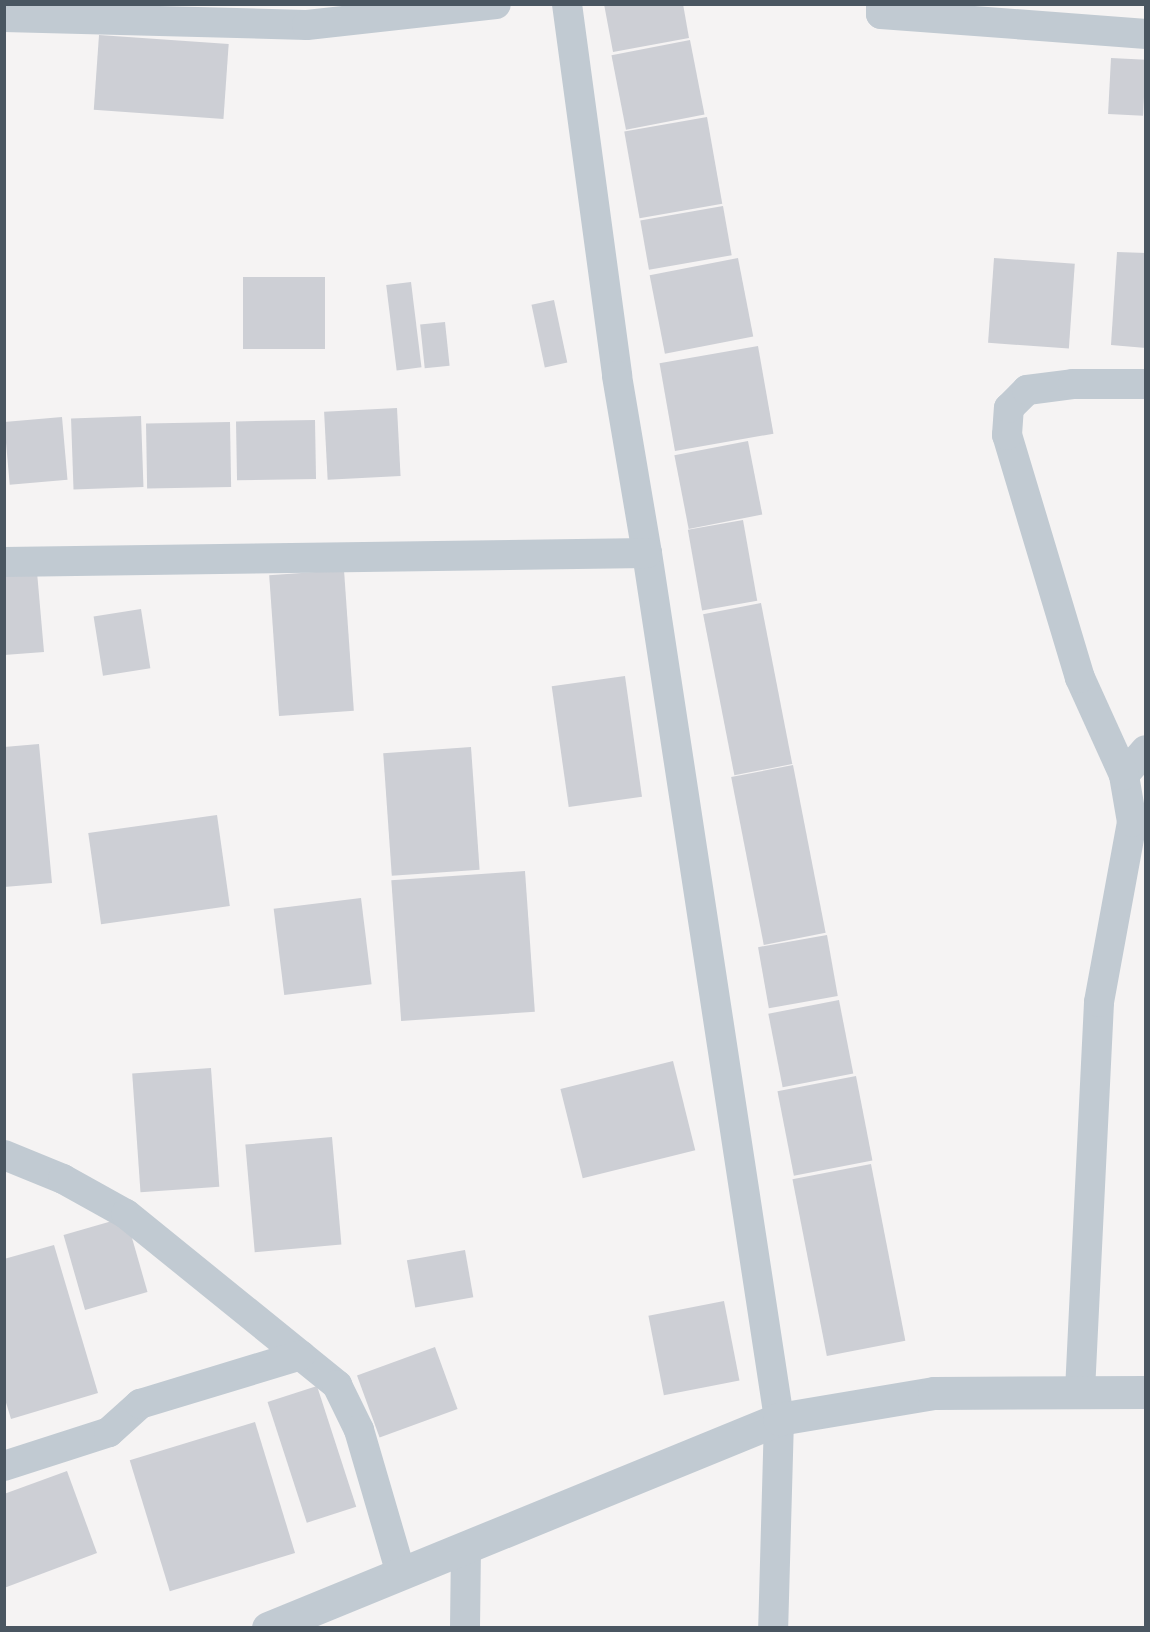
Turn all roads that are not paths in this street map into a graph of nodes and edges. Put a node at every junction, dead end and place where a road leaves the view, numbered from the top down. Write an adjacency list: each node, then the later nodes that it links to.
1 (496, 4): 4 (street)
2 (567, 4): 7 (street)
3 (881, 4): 5 (street)
4 (4, 18)
5 (1146, 34)
6 (1146, 384): 10 (street)
7 (647, 553): 8 (street); 15 (street)
8 (4, 562)
9 (1146, 750): 10 (street)
10 (1124, 775): 13 (street)
11 (4, 1155): 12 (street)
12 (301, 1355): 16 (street); 18 (street)
13 (1080, 1391): 14 (street); 15 (street)
14 (1146, 1392)
15 (779, 1419): 17 (street); 21 (street)
16 (4, 1466)
17 (466, 1547): 18 (street); 20 (street)
18 (400, 1570): 19 (street)
19 (268, 1628)
20 (465, 1628)
21 (774, 1628)

